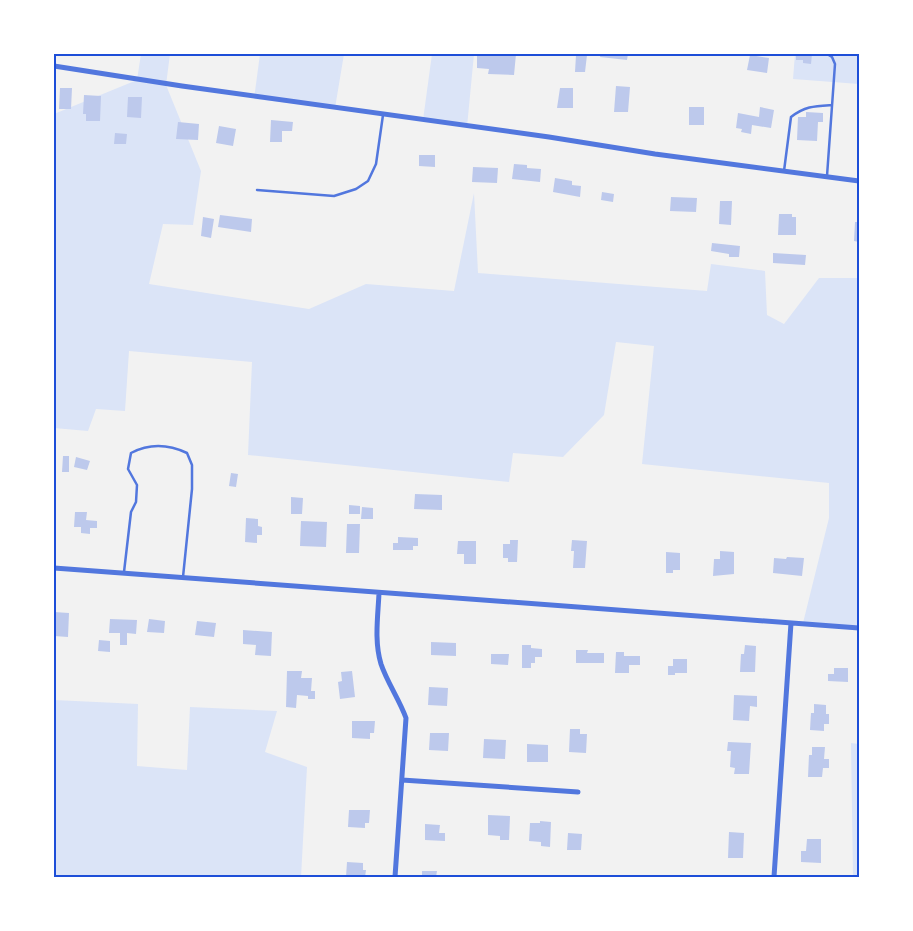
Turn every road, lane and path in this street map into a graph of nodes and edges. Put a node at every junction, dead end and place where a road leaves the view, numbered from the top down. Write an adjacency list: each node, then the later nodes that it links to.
1 (827, 54): 3 (lane)
2 (54, 66): 4 (street)
3 (832, 105): 5 (lane); 6 (lane)
4 (384, 113): 5 (street); 8 (lane)
5 (784, 171): 6 (street)
6 (827, 177): 7 (street)
7 (859, 182)
8 (257, 190)
9 (54, 568): 10 (street)
10 (124, 572): 11 (street); 11 (lane)
11 (183, 578): 12 (street)
12 (379, 593): 13 (street); 15 (street)
13 (791, 623): 14 (street); 18 (street)
14 (859, 628)
15 (402, 780): 16 (street); 17 (street)
16 (578, 792)
17 (395, 877)
18 (774, 877)

